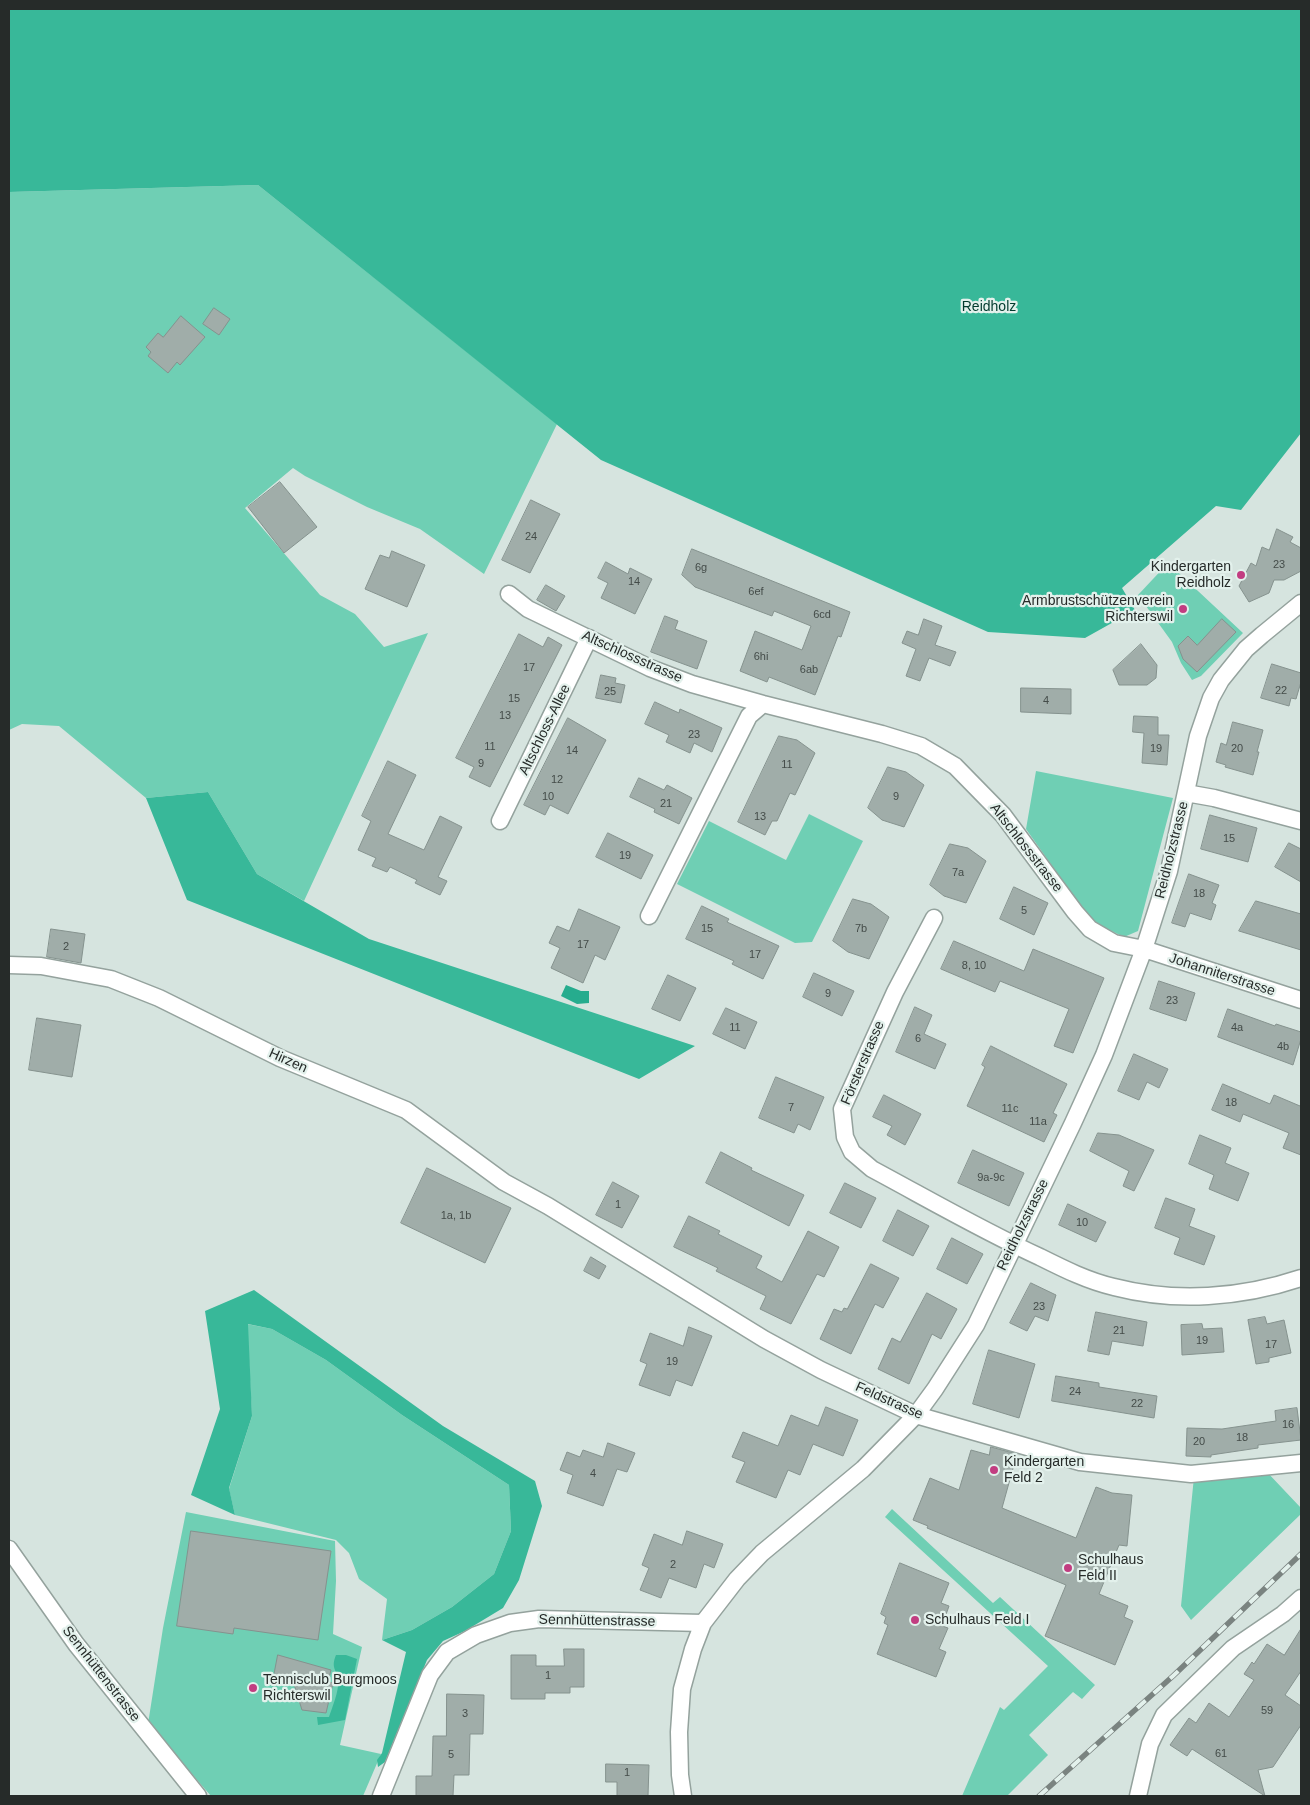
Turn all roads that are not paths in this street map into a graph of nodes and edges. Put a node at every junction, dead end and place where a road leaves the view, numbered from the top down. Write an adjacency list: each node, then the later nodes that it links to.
1 (509, 594): 3 (street, Altschlossstrasse)
2 (1301, 603): 5 (street, Reidholzstrasse)
3 (589, 638): 4 (street, Altschlossstrasse); 6 (street, Altschloss-Allee)
4 (762, 704): 8 (street); 10 (street, Altschlossstrasse)
5 (1186, 793): 7 (street); 10 (street, Reidholzstrasse)
6 (500, 821)
7 (1301, 821)
8 (649, 916)
9 (934, 918): 14 (street, Försterstrasse)
10 (1144, 949): 12 (street, Johanniterstrasse); 14 (street, Reidholzstrasse)
11 (9, 965): 13 (street, Hirzen)
12 (1301, 1000)
13 (548, 1206): 16 (street, Feldstrasse)
14 (1014, 1245): 15 (street); 16 (street, Reidholzstrasse)
15 (1301, 1278)
16 (916, 1415): 17 (street, Feldstrasse); 20 (street, Reidholzstrasse)
17 (1301, 1463)
18 (9, 1549): 21 (street, Sennhüttenstrasse)
19 (1301, 1598): 24 (street)
20 (703, 1622): 22 (street, Sennhüttenstrasse); 23 (street, Reidholzstrasse)
21 (198, 1796)
22 (381, 1796)
23 (683, 1796)
24 (1138, 1796)

